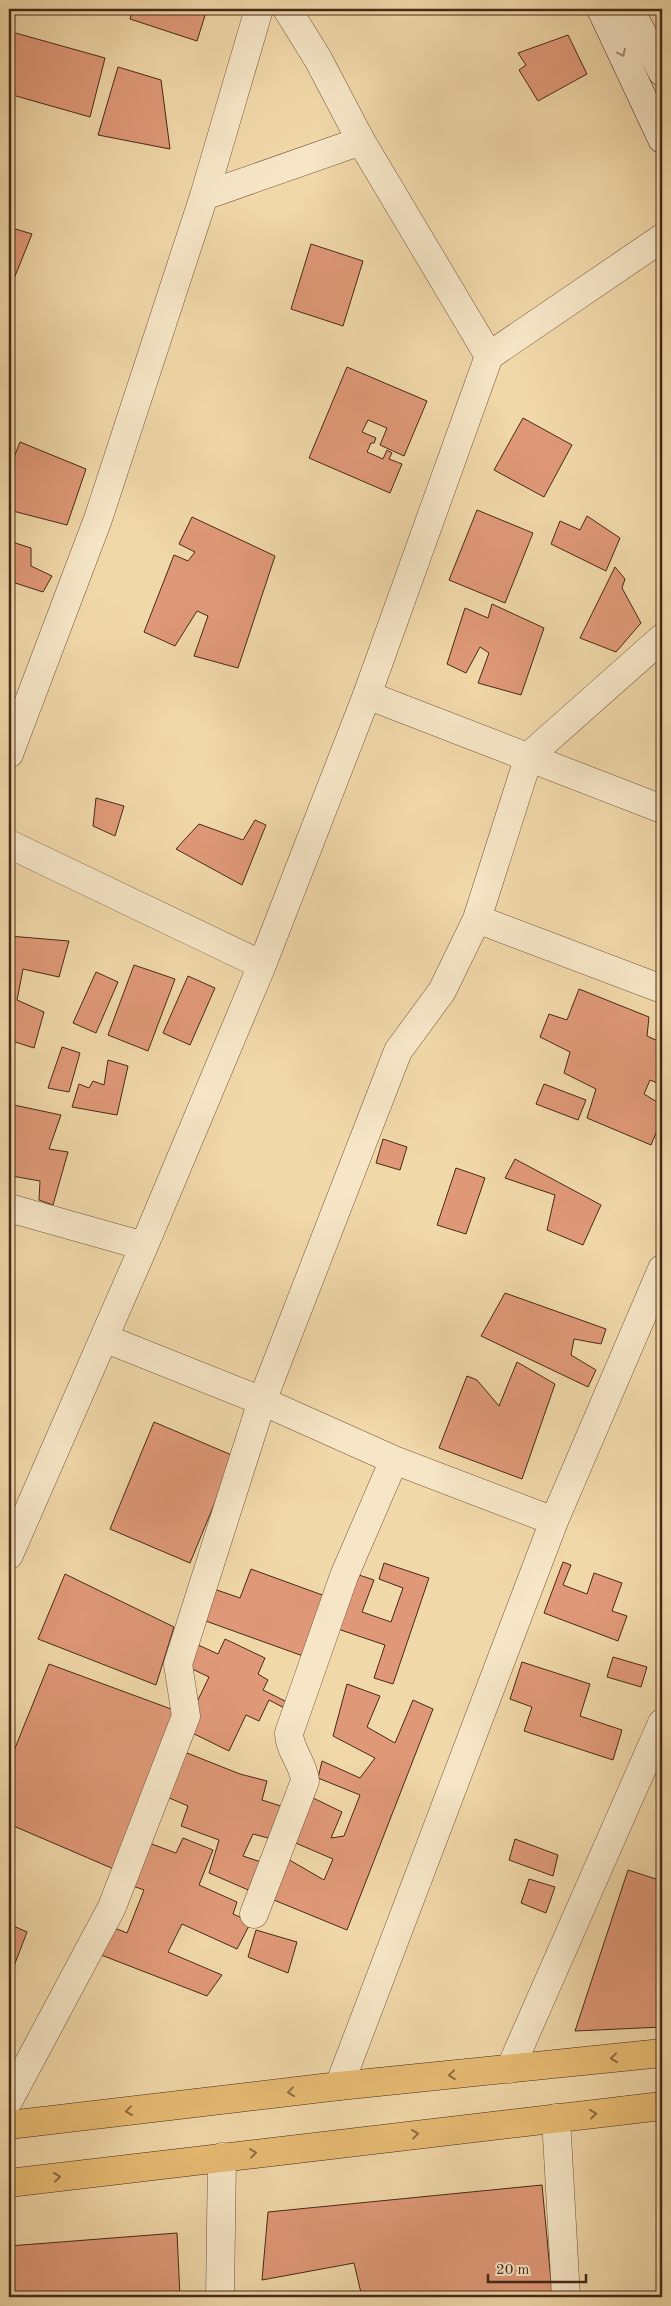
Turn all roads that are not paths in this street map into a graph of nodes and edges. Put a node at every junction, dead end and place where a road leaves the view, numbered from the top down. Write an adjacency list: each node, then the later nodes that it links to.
1 (259, 9): 8 (street)
2 (286, 9): 7 (street)
3 (601, 9): 6 (street, one-way to 6)
4 (630, 9): 5 (street)
5 (662, 72)
6 (662, 139)
7 (361, 141): 8 (street); 10 (street)
8 (204, 196): 13 (street)
9 (662, 238): 10 (street)
10 (489, 356): 12 (street)
11 (662, 638): 14 (street)
12 (367, 695): 14 (street); 18 (street)
13 (9, 754)
14 (529, 756): 15 (street); 17 (street)
15 (662, 809)
16 (9, 844): 18 (street)
17 (477, 918): 19 (street); 24 (street)
18 (262, 965): 21 (street)
19 (662, 990)
20 (9, 1208): 21 (street)
21 (144, 1246): 23 (street)
22 (662, 1269): 26 (street)
23 (104, 1338): 24 (street); 27 (street)
24 (262, 1401): 25 (street); 33 (street)
25 (394, 1460): 26 (street); 29 (street)
26 (554, 1521): 32 (street)
27 (9, 1555)
28 (662, 1723): 31 (street)
29 (254, 1914)
30 (662, 2052): 31 (main road, one-way to 31)
31 (510, 2069): 32 (main road, one-way to 32)
32 (339, 2086): 36 (main road, one-way to 36)
33 (9, 2100)
34 (662, 2106): 35 (main road, one-way to 34)
35 (556, 2118): 37 (main road, one-way to 35); 40 (street)
36 (9, 2125)
37 (222, 2157): 38 (main road, one-way to 37); 39 (street)
38 (9, 2183)
39 (220, 2297)
40 (566, 2297)

